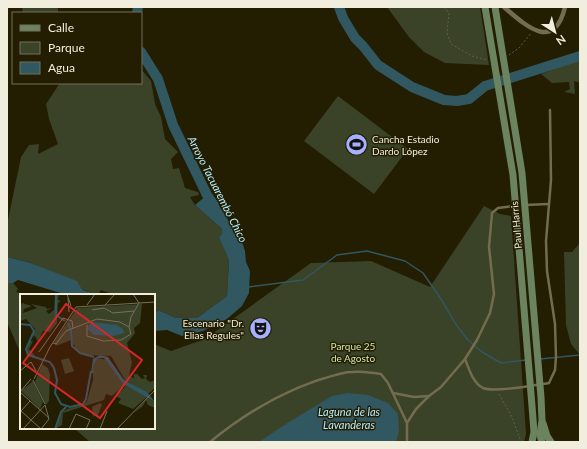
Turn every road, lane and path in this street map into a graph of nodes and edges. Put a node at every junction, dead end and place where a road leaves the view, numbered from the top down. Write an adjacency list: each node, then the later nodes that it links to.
1 (444, 7): 8 (path)
2 (486, 7): 12 (main road, Paul Harris)
3 (495, 7): 11 (main road, Paul Harris)
4 (504, 7): 6 (street)
5 (565, 7): 6 (street)
6 (534, 30): 7 (path)
7 (506, 56)
8 (490, 60)
9 (550, 110): 10 (lane)
10 (548, 204): 11 (lane); 14 (lane)
11 (525, 205): 12 (main road); 17 (main road, Paul Harris)
12 (516, 206): 13 (lane); 22 (main road, Paul Harris)
13 (465, 359): 14 (lane); 16 (lane)
14 (496, 390): 21 (path)
15 (392, 392): 16 (lane); 18 (lane); 19 (lane)
16 (429, 396): 18 (lane)
17 (542, 420): 23 (main road, Paul Harris); 24 (main road)
18 (407, 423): 20 (lane)
19 (210, 442)
20 (407, 442)
21 (521, 442)
22 (532, 442)
23 (542, 442)
24 (551, 442)

